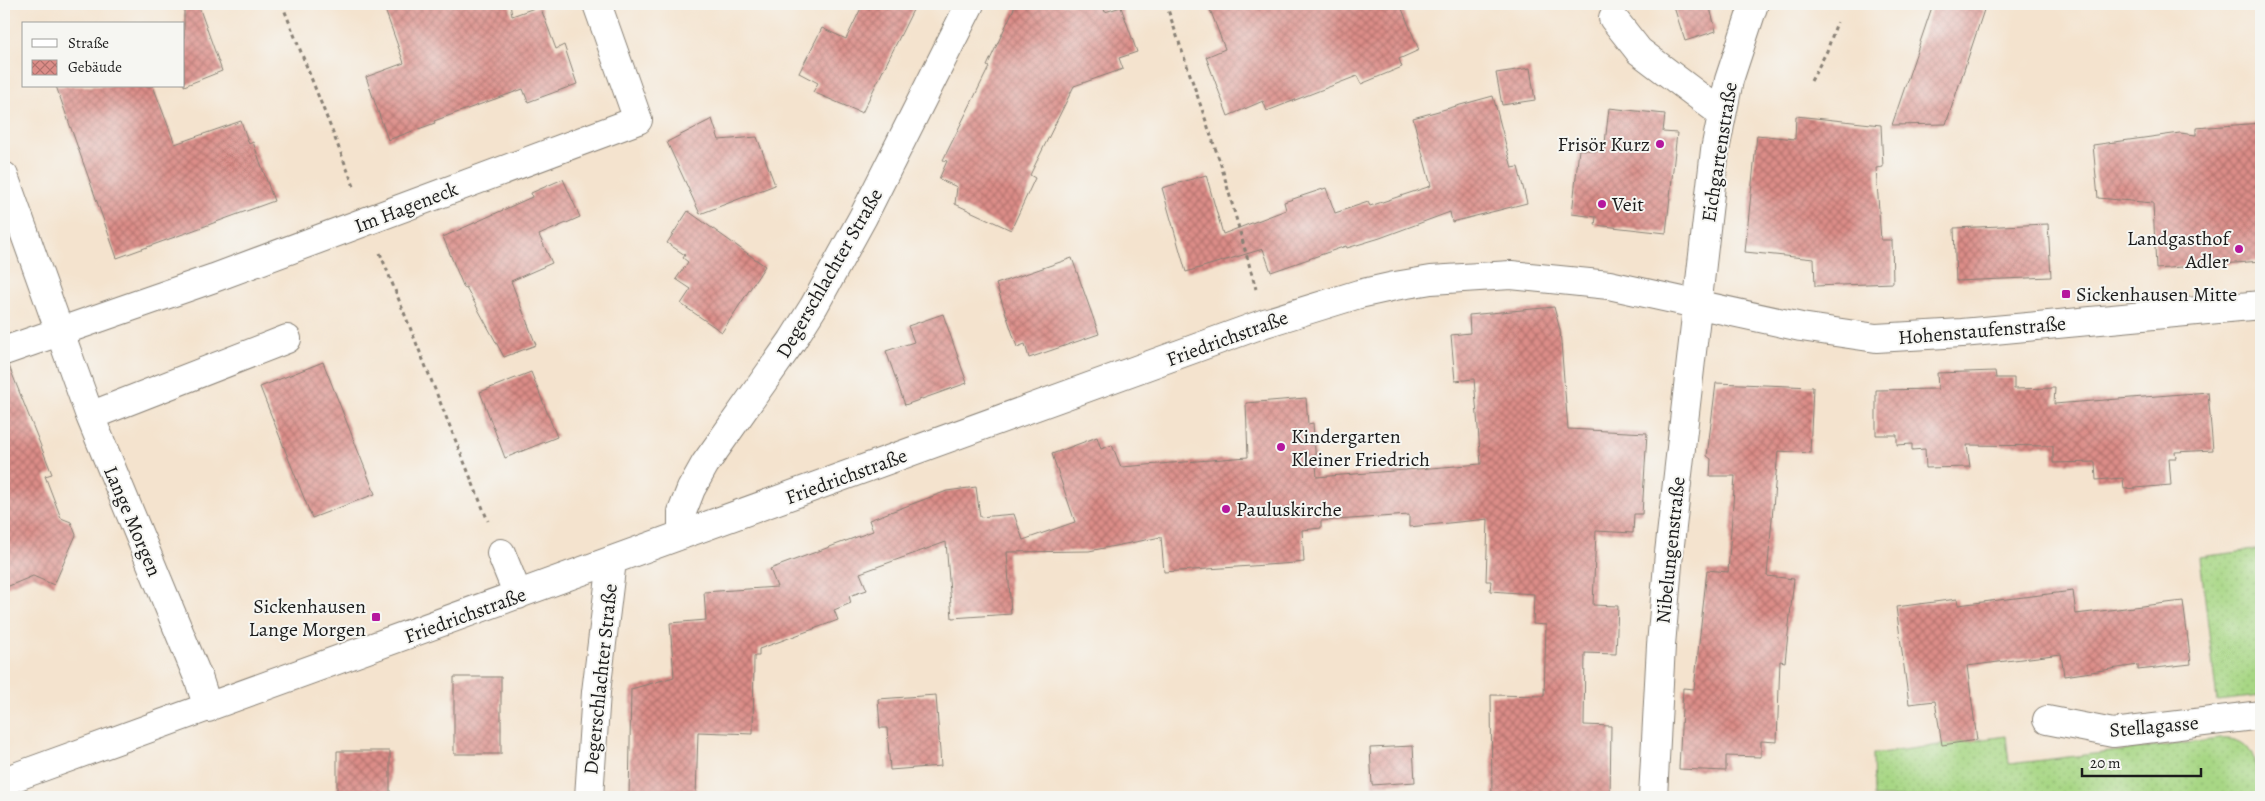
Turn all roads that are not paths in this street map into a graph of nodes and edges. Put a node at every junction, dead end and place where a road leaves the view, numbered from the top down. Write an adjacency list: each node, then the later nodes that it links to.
1 (597, 4): 9 (street, Im Hageneck)
2 (970, 4): 13 (street, Degerschlachter Straße)
3 (1754, 4): 5 (street, Eichgartenstraße)
4 (1613, 18): 5 (street)
5 (1721, 113): 8 (street, Eichgartenstraße)
6 (4, 176): 9 (street, Lange Morgen)
7 (2261, 304): 8 (street, Hohenstaufenstraße)
8 (1702, 305): 13 (street, Friedrichstraße); 22 (street, Nibelungenstraße)
9 (58, 333): 11 (street); 12 (street, Lange Morgen)
10 (287, 339): 12 (street)
11 (4, 351)
12 (90, 416): 17 (street, Lange Morgen)
13 (682, 535): 15 (street, Friedrichstraße)
14 (501, 553): 16 (street)
15 (612, 561): 16 (street, Friedrichstraße); 21 (street, Degerschlachter Straße)
16 (518, 595): 17 (street, Friedrichstraße)
17 (208, 708): 20 (street, Friedrichstraße)
18 (2261, 715): 19 (street, Stellagasse)
19 (2047, 720)
20 (4, 781)
21 (589, 797)
22 (1653, 797)

